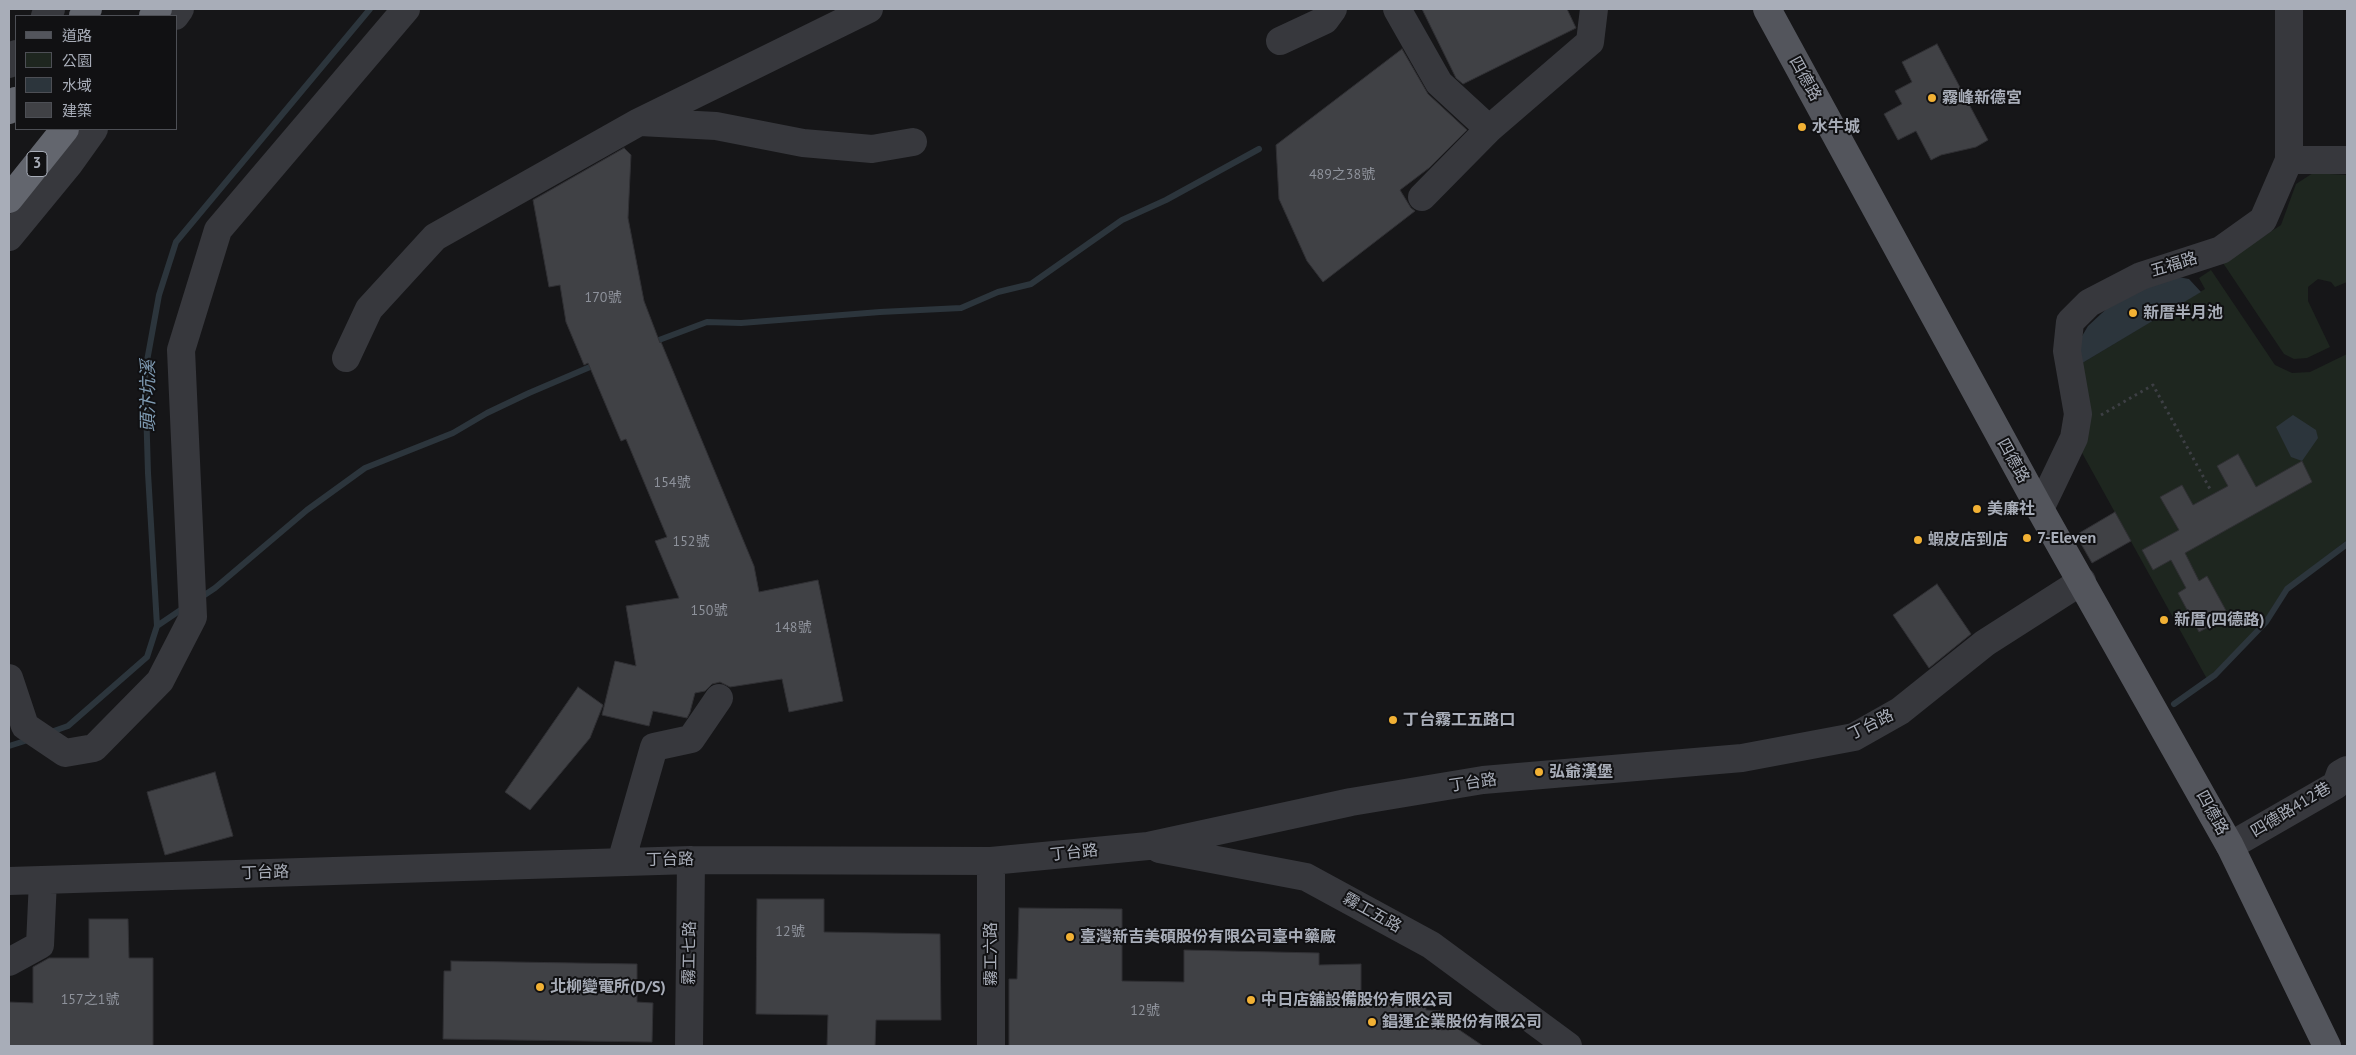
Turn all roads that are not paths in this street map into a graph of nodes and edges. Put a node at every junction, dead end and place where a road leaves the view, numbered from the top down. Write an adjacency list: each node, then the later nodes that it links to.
1 (406, 9): 24 (street)
2 (869, 9): 9 (street)
3 (1333, 9): 8 (street)
4 (1396, 9): 10 (street)
5 (1594, 9): 10 (street)
6 (1767, 9): 20 (main road, 四德路)
7 (2289, 9): 14 (street, 五福路)
8 (1280, 41)
9 (638, 122): 13 (street); 19 (street)
10 (1489, 129): 16 (street)
11 (64, 130): 17 (highway, 3)
12 (93, 130): 18 (street)
13 (913, 142)
14 (2289, 160): 15 (street); 20 (street, 五福路)
15 (2347, 160)
16 (1422, 197)
17 (9, 199)
18 (9, 236)
19 (346, 358)
20 (2040, 509): 21 (main road, 四德路)
21 (2082, 581): 26 (street, 丁台路); 27 (main road, 四德路)
22 (9, 678): 24 (street)
23 (719, 698): 29 (street)
24 (17, 729)
25 (2347, 770): 27 (street, 四德路412巷)
26 (1148, 846): 30 (street, 丁台路); 36 (street, 霧工五路)
27 (2230, 846): 37 (main road, 四德路)
28 (690, 860): 29 (street, 丁台路); 30 (street, 丁台路); 34 (street, 霧工七路)
29 (621, 862): 31 (street, 丁台路)
30 (991, 862): 35 (street, 霧工六路)
31 (43, 880): 32 (street, 丁台路); 33 (street)
32 (9, 881)
33 (9, 962)
34 (689, 1046)
35 (991, 1046)
36 (1568, 1046)
37 (2327, 1046)

